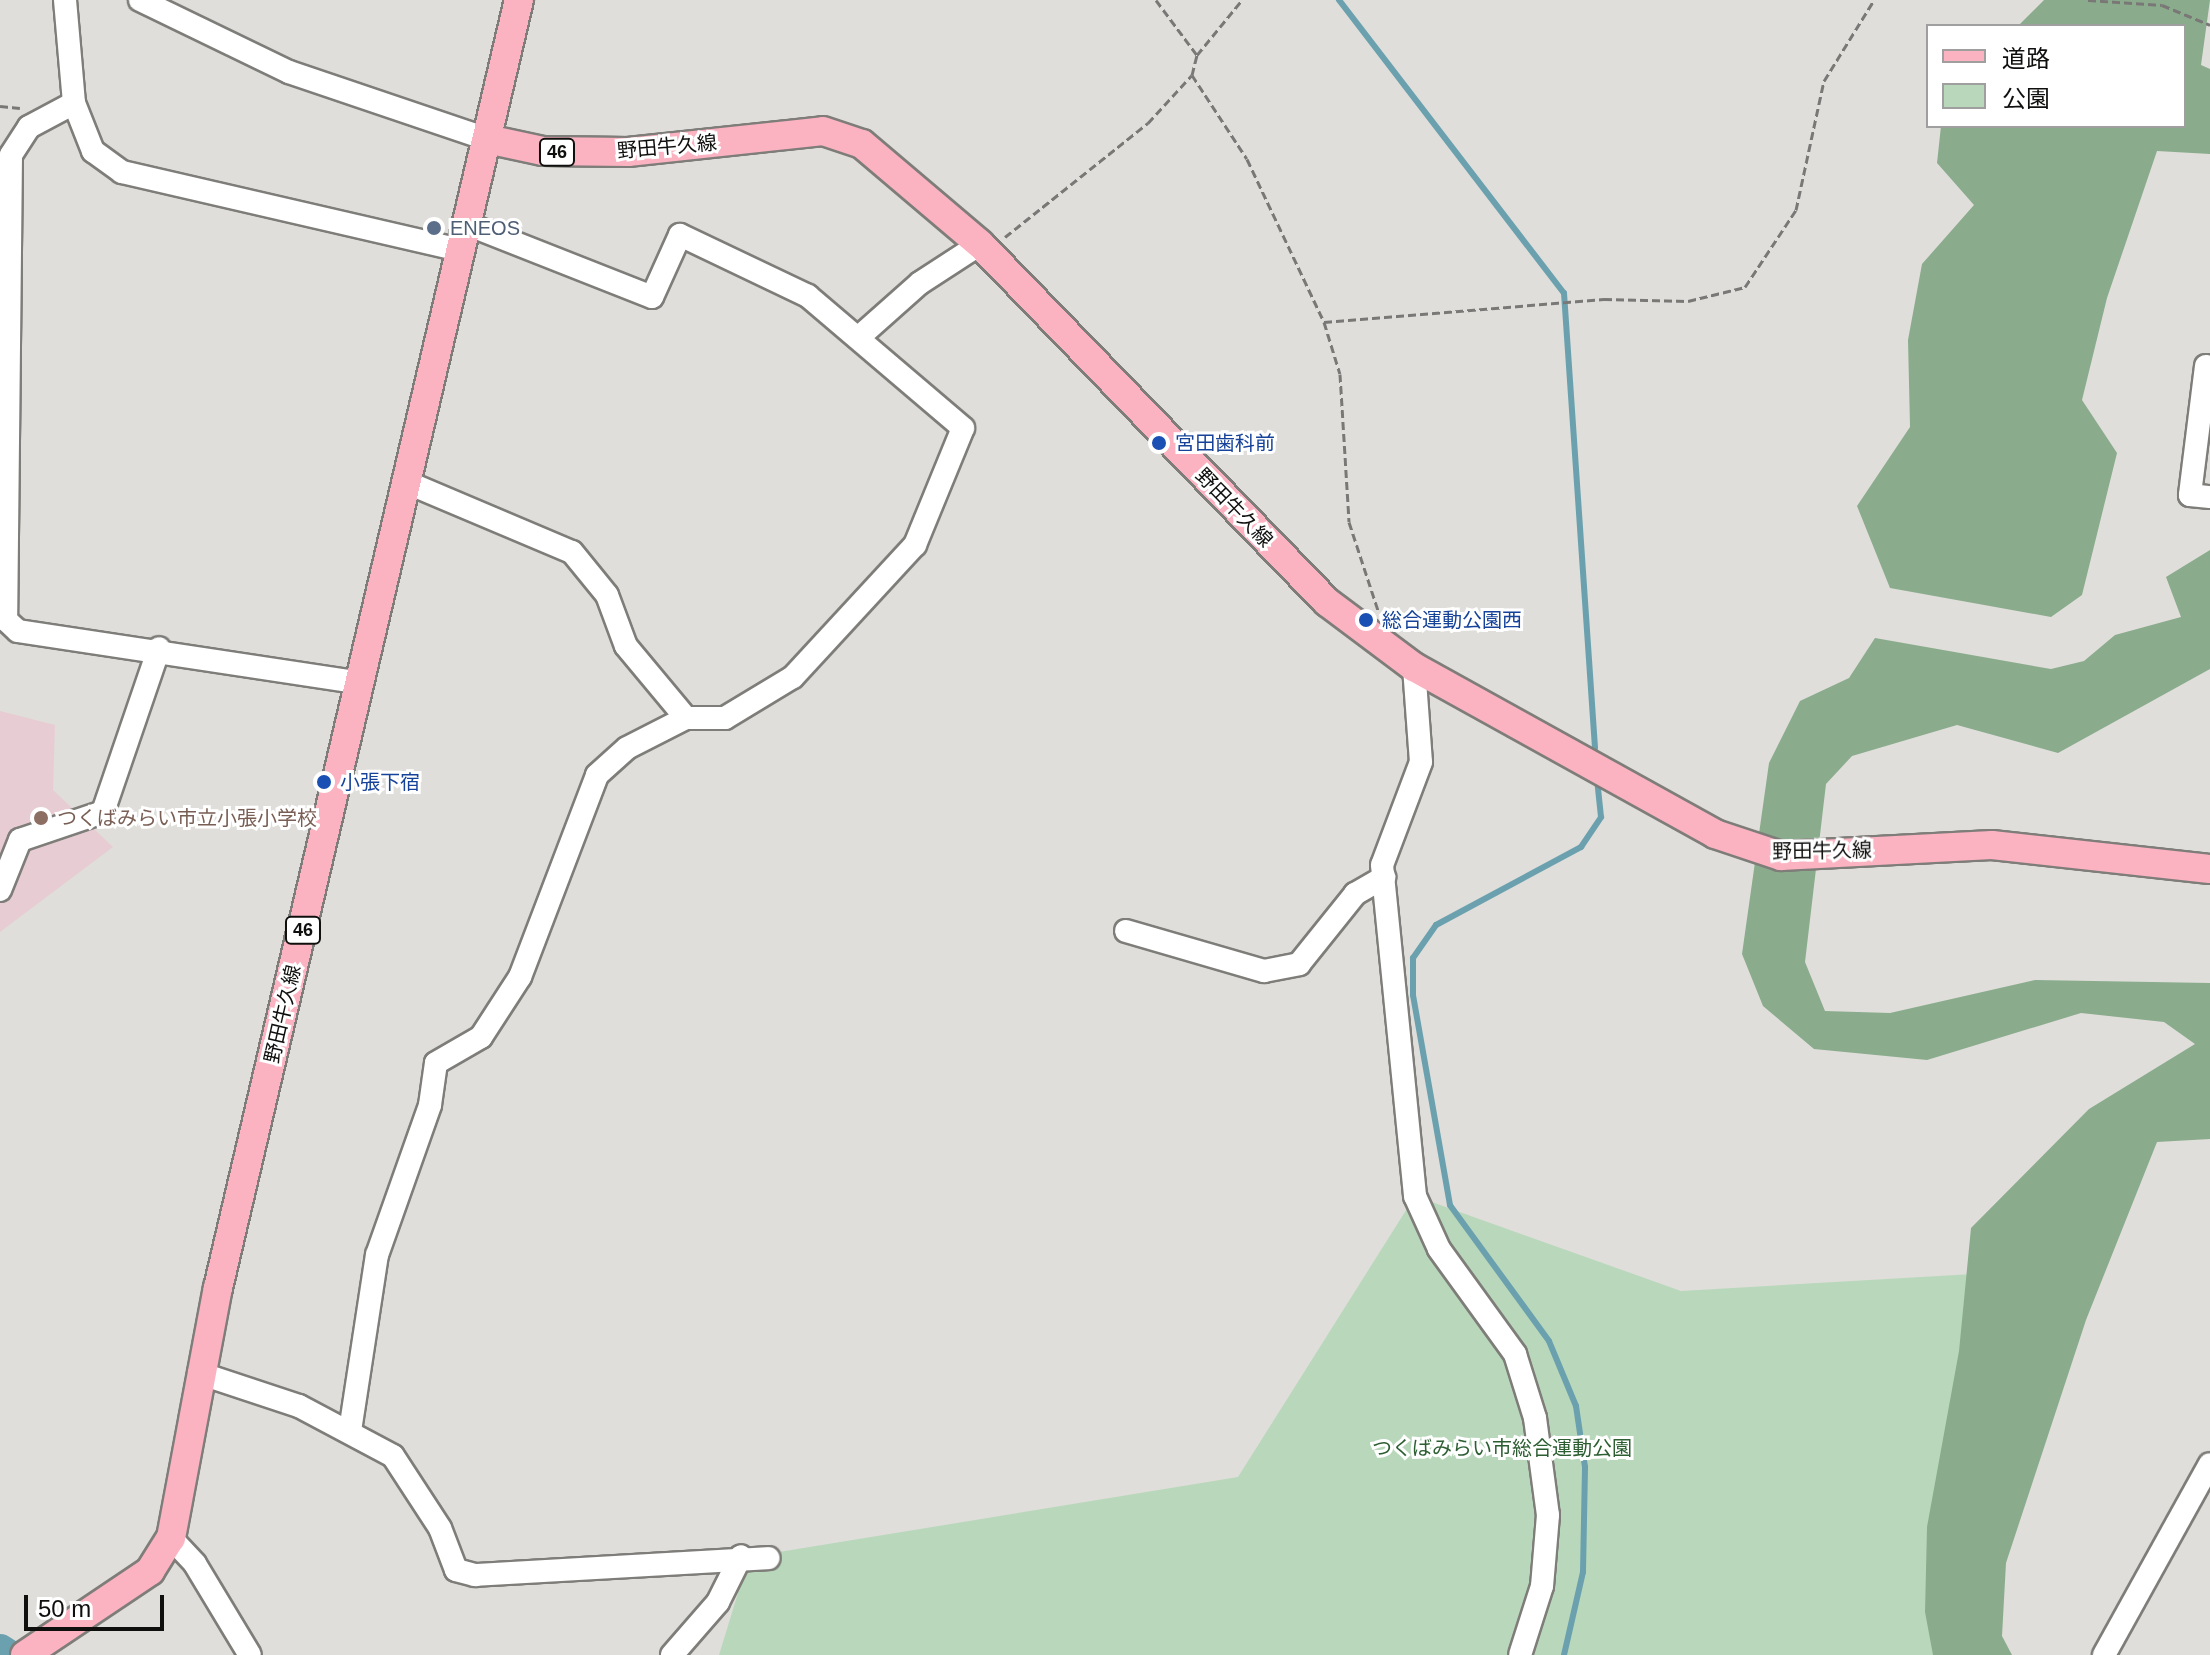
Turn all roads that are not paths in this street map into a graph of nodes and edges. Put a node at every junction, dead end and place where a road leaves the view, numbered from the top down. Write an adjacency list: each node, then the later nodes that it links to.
1 (65, 0): 4 (street)
2 (140, 0): 5 (street)
3 (519, 0): 5 (main road)
4 (74, 103): 6 (street); 12 (street)
5 (487, 139): 6 (main road, 野田牛久線 / 46); 7 (main road, 野田牛久線 / 46)
6 (464, 237): 8 (street); 10 (main road, 野田牛久線 / 46)
7 (984, 248): 8 (street); 14 (main road, 野田牛久線 / 46)
8 (858, 338): 16 (street)
9 (2206, 366): 11 (street)
10 (406, 482): 15 (main road, 野田牛久線 / 46); 16 (street)
11 (2210, 497)
12 (3, 519): 13 (street)
13 (159, 648): 15 (street); 19 (street)
14 (1414, 667): 17 (main road, 野田牛久線 / 46); 18 (street)
15 (360, 683): 21 (main road, 野田牛久線 / 46)
16 (686, 718): 22 (street)
17 (2210, 869)
18 (1384, 877): 20 (street); 30 (street)
19 (0, 890)
20 (1126, 931)
21 (199, 1373): 22 (street); 24 (main road, 野田牛久線 / 46)
22 (350, 1431): 25 (street)
23 (2210, 1464): 31 (street)
24 (171, 1538): 27 (main road, 野田牛久線 / 46); 28 (street)
25 (741, 1556): 26 (street); 29 (street)
26 (769, 1558)
27 (25, 1655)
28 (250, 1655)
29 (672, 1655)
30 (1520, 1655)
31 (2104, 1655)

